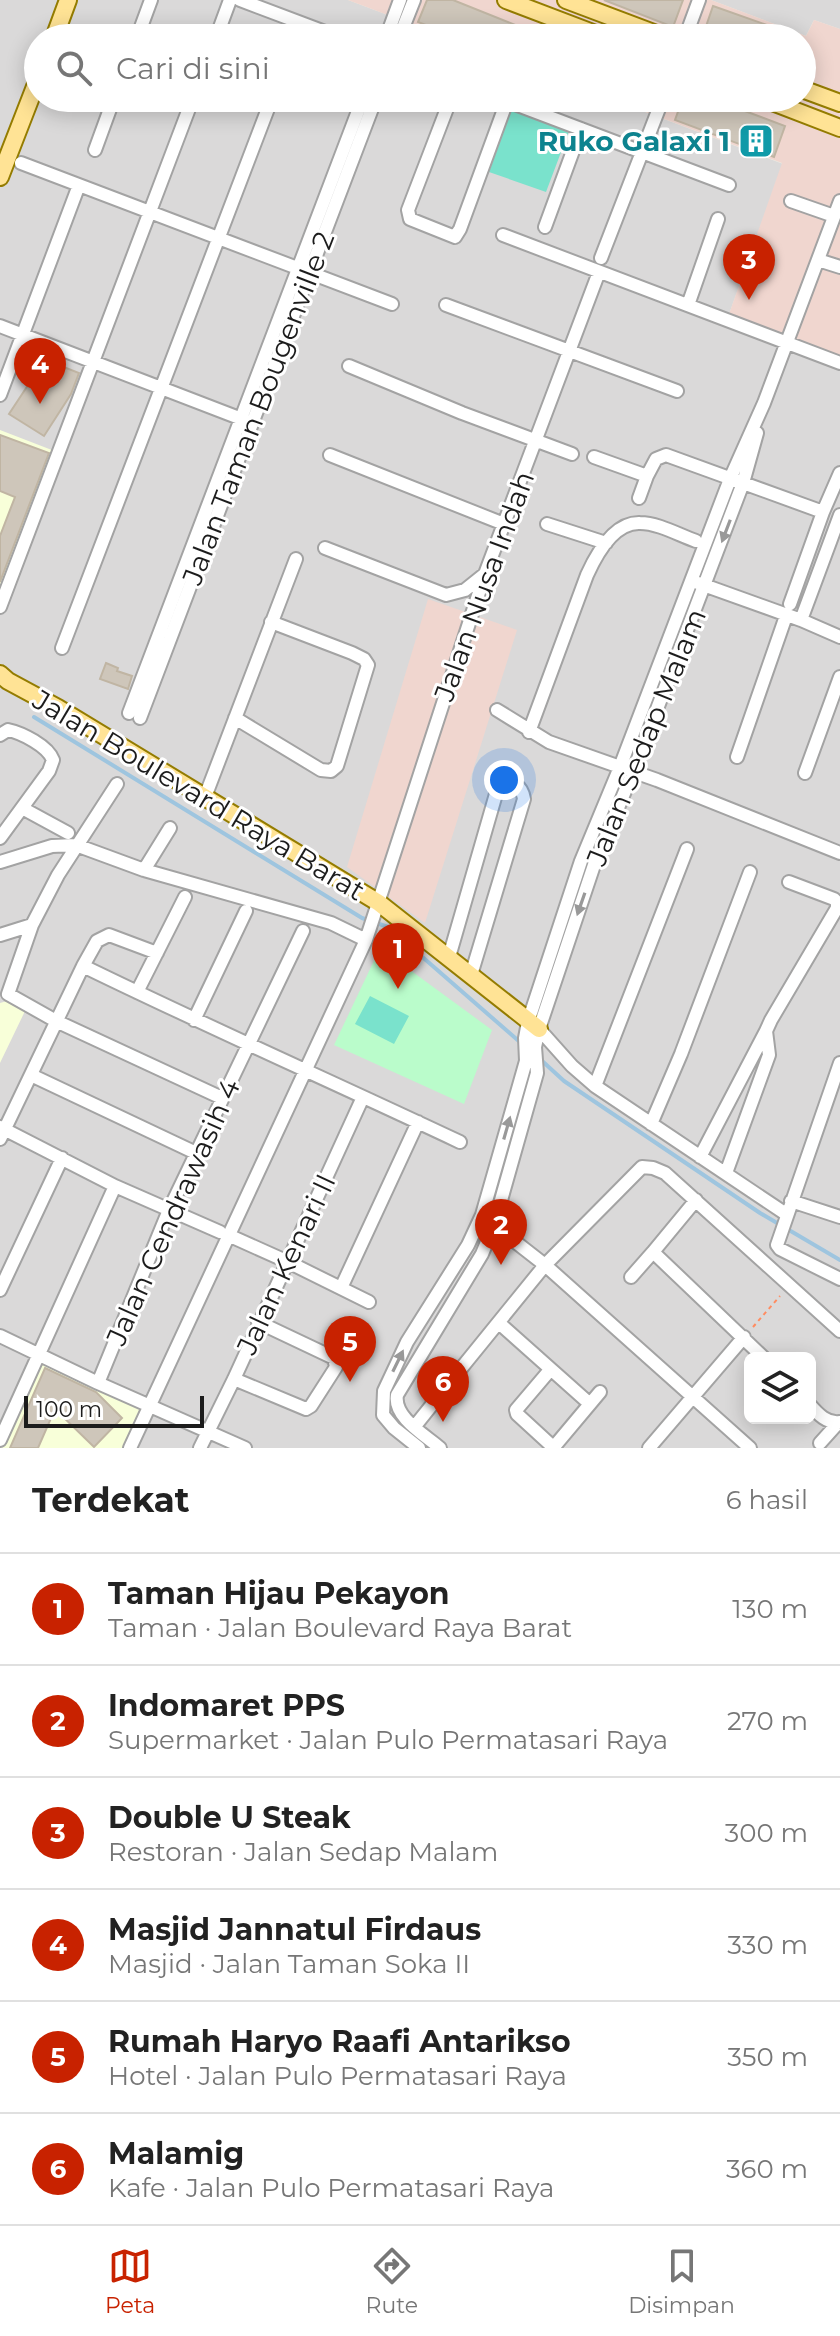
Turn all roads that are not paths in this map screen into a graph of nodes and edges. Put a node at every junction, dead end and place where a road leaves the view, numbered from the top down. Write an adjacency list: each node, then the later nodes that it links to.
1 (68, 0): 13 (main road)
2 (151, 0): 14 (street)
3 (230, 0): 15 (street)
4 (240, 0): 12 (street)
5 (400, 0): 16 (street)
6 (414, 0): 17 (street)
7 (506, 0): 11 (main road)
8 (558, 0): 11 (main road)
9 (566, 0): 19 (main road)
10 (699, 0): 20 (street)
11 (551, 17): 18 (main road)
12 (301, 23)
13 (59, 24)
14 (142, 24)
15 (221, 24)
16 (391, 24)
17 (405, 24)
18 (569, 24)
19 (630, 24)
20 (690, 24)
21 (816, 94): 22 (main road)
22 (840, 103)
23 (26, 112): 38 (main road)
24 (109, 112): 36 (street)
25 (188, 112): 44 (street)
26 (267, 112): 49 (street)
27 (358, 112): 53 (street, Jalan Taman Bougenville 2)
28 (370, 112): 53 (street, Jalan Taman Bougenville 2)
29 (446, 112): 30 (street)
30 (499, 112)
31 (535, 112): 35 (street)
32 (658, 112): 37 (street)
33 (801, 112): 34 (main road)
34 (840, 128)
35 (581, 129): 37 (street); 47 (street)
36 (95, 150)
37 (642, 152): 41 (street); 50 (street)
38 (10, 157): 39 (main road); 40 (street)
39 (0, 177)
40 (79, 185): 44 (street); 59 (street)
41 (729, 185)
42 (791, 201): 45 (street)
43 (840, 201): 45 (street, Jalan Sedap Malam)
44 (150, 213): 49 (street); 62 (street)
45 (834, 216): 51 (street, Jalan Sedap Malam)
46 (718, 219): 57 (street)
47 (545, 227)
48 (503, 235): 54 (street)
49 (218, 239): 53 (street); 65 (street)
50 (601, 258)
51 (818, 260): 52 (street); 60 (street, Jalan Sedap Malam)
52 (840, 267)
53 (304, 272): 55 (street); 69 (street, Jalan Taman Bougenville 2)
54 (599, 272): 57 (street); 61 (street, Jalan Nusa Indah)
55 (392, 304)
56 (446, 305): 61 (street)
57 (688, 305): 60 (street)
58 (0, 326): 59 (street)
59 (23, 335): 62 (street); 67 (street)
60 (787, 343): 63 (street); 68 (street, Jalan Sedap Malam)
61 (571, 352): 66 (street); 70 (street, Jalan Nusa Indah)
62 (93, 362): 65 (street); 90 (street)
63 (840, 363)
64 (349, 366): 70 (street)
65 (162, 388): 69 (street); 95 (street)
66 (677, 391)
67 (0, 395)
68 (764, 403): 76 (street, Jalan Sedap Malam); 77 (street, Jalan Sedap Malam)
69 (246, 421): 99 (street, Jalan Taman Bougenville 2)
70 (537, 440): 71 (street); 81 (street, Jalan Nusa Indah)
71 (572, 454)
72 (330, 455): 81 (street)
73 (594, 457): 75 (street)
74 (840, 473): 79 (street)
75 (647, 476): 76 (street); 78 (street)
76 (730, 479): 77 (street); 88 (street, Jalan Sedap Malam)
77 (743, 483): 79 (street); 89 (street, Jalan Sedap Malam, one-way to 89)
78 (639, 498)
79 (823, 512): 91 (street)
80 (840, 515): 92 (street)
81 (504, 524): 87 (street, Jalan Nusa Indah)
82 (547, 524): 84 (street)
83 (696, 541): 84 (street)
84 (606, 543): 101 (street)
85 (325, 548): 87 (street)
86 (296, 559): 93 (street)
87 (485, 574): 120 (street, Jalan Nusa Indah)
88 (691, 580): 89 (street); 104 (street, Jalan Sedap Malam)
89 (705, 585): 91 (street); 104 (street, Jalan Sedap Malam)
90 (0, 607)
91 (788, 610): 92 (street); 103 (street)
92 (801, 620): 94 (street)
93 (271, 622): 100 (street); 100 (street)
94 (840, 637)
95 (62, 648)
96 (840, 677): 105 (street)
97 (3, 679): 107 (main road, Jalan Boulevard Raya Barat)
98 (497, 710): 101 (street)
99 (135, 716)
100 (235, 718): 107 (street)
101 (529, 732): 104 (street)
102 (0, 735): 108 (street)
103 (737, 757)
104 (626, 770): 114 (street); 134 (street, Jalan Sedap Malam)
105 (805, 773)
106 (117, 784): 112 (street)
107 (205, 797): 120 (main road, Jalan Boulevard Raya Barat)
108 (22, 808): 110 (street); 111 (street)
109 (170, 828): 116 (street)
110 (68, 833)
111 (0, 838)
112 (76, 845): 115 (street); 116 (street); 122 (street)
113 (687, 849): 139 (street)
114 (840, 853)
115 (0, 862)
116 (144, 870): 125 (street)
117 (750, 872): 145 (street)
118 (789, 882): 133 (street)
119 (185, 897): 126 (street)
120 (377, 908): 125 (street, Jalan Nusa Indah); 127 (main road, Jalan Boulevard Raya Barat)
121 (246, 911): 131 (street)
122 (32, 925): 124 (street); 132 (street)
123 (303, 931): 135 (street, Jalan Cendrawasih 4)
124 (0, 935)
125 (368, 935): 137 (street, Jalan Nusa Indah)
126 (157, 953): 128 (street); 130 (street)
127 (449, 957): 129 (main road, Jalan Boulevard Raya Barat); 129 (street)
128 (83, 966): 130 (street); 132 (street)
129 (471, 975): 134 (main road, Jalan Boulevard Raya Barat)
130 (137, 992): 131 (street)
131 (194, 1020): 135 (street)
132 (56, 1021): 138 (street); 141 (street)
133 (766, 1031): 149 (street); 151 (street)
134 (532, 1034): 139 (street); 156 (street, Jalan Sedap Malam, one-way to 134); 158 (street, Jalan Sedap Malam)
135 (249, 1043): 137 (street); 141 (street, Jalan Cendrawasih 4)
136 (840, 1063): 142 (street)
137 (305, 1070): 140 (street); 159 (street, Jalan Nusa Indah)
138 (31, 1075): 146 (street); 148 (street)
139 (595, 1086): 145 (street)
140 (363, 1097): 144 (street); 161 (street, Jalan Kenari II)
141 (222, 1098): 148 (street, Jalan Cendrawasih 4)
142 (827, 1099): 143 (street); 155 (street)
143 (840, 1104)
144 (418, 1122): 147 (street); 165 (street)
145 (651, 1124): 149 (street)
146 (2, 1132): 150 (street)
147 (460, 1142)
148 (196, 1153): 154 (street, Jalan Cendrawasih 4)
149 (700, 1157): 151 (street)
150 (62, 1158): 152 (street); 166 (street)
151 (726, 1173): 155 (street)
152 (115, 1186): 154 (street); 176 (street)
153 (696, 1200): 160 (street); 162 (street); 172 (street)
154 (169, 1210): 159 (street); 179 (street, Jalan Cendrawasih 4)
155 (787, 1213): 157 (street); 164 (street)
156 (482, 1215): 158 (street); 167 (street, Jalan Sedap Malam)
157 (840, 1217)
158 (494, 1225): 162 (street); 169 (street)
159 (224, 1234): 161 (street); 183 (street, Jalan Nusa Indah)
160 (653, 1252): 163 (street); 174 (street)
161 (286, 1261): 165 (street); 170 (street, Jalan Kenari II)
162 (545, 1265): 171 (street); 181 (street)
163 (631, 1277)
164 (840, 1279)
165 (341, 1288): 168 (street)
166 (0, 1290)
167 (434, 1300): 169 (street); 193 (street, Jalan Sedap Malam, one-way to 167)
168 (369, 1302)
169 (447, 1310): 186 (street)
170 (258, 1322): 178 (street, Jalan Kenari II); 178 (street)
171 (499, 1323): 177 (street); 186 (street)
172 (840, 1331)
173 (0, 1336): 176 (street)
174 (744, 1337): 175 (street); 181 (street)
175 (758, 1352)
176 (38, 1354): 179 (street); 188 (street)
177 (550, 1370): 182 (street); 195 (street)
178 (234, 1379): 187 (street, Jalan Kenari II)
179 (98, 1383): 183 (street)
180 (600, 1392): 182 (street)
181 (693, 1397): 196 (street); 197 (street)
182 (590, 1404): 195 (street)
183 (149, 1406): 187 (street); 190 (street, Jalan Nusa Indah)
184 (816, 1410): 185 (street)
185 (839, 1422): 189 (street)
186 (415, 1426): 194 (street)
187 (208, 1431): 191 (street, Jalan Kenari II); 192 (street)
188 (0, 1440)
189 (820, 1443)
190 (130, 1448)
191 (200, 1448)
192 (245, 1448)
193 (419, 1448)
194 (440, 1448)
195 (554, 1448)
196 (649, 1448)
197 (750, 1448)

